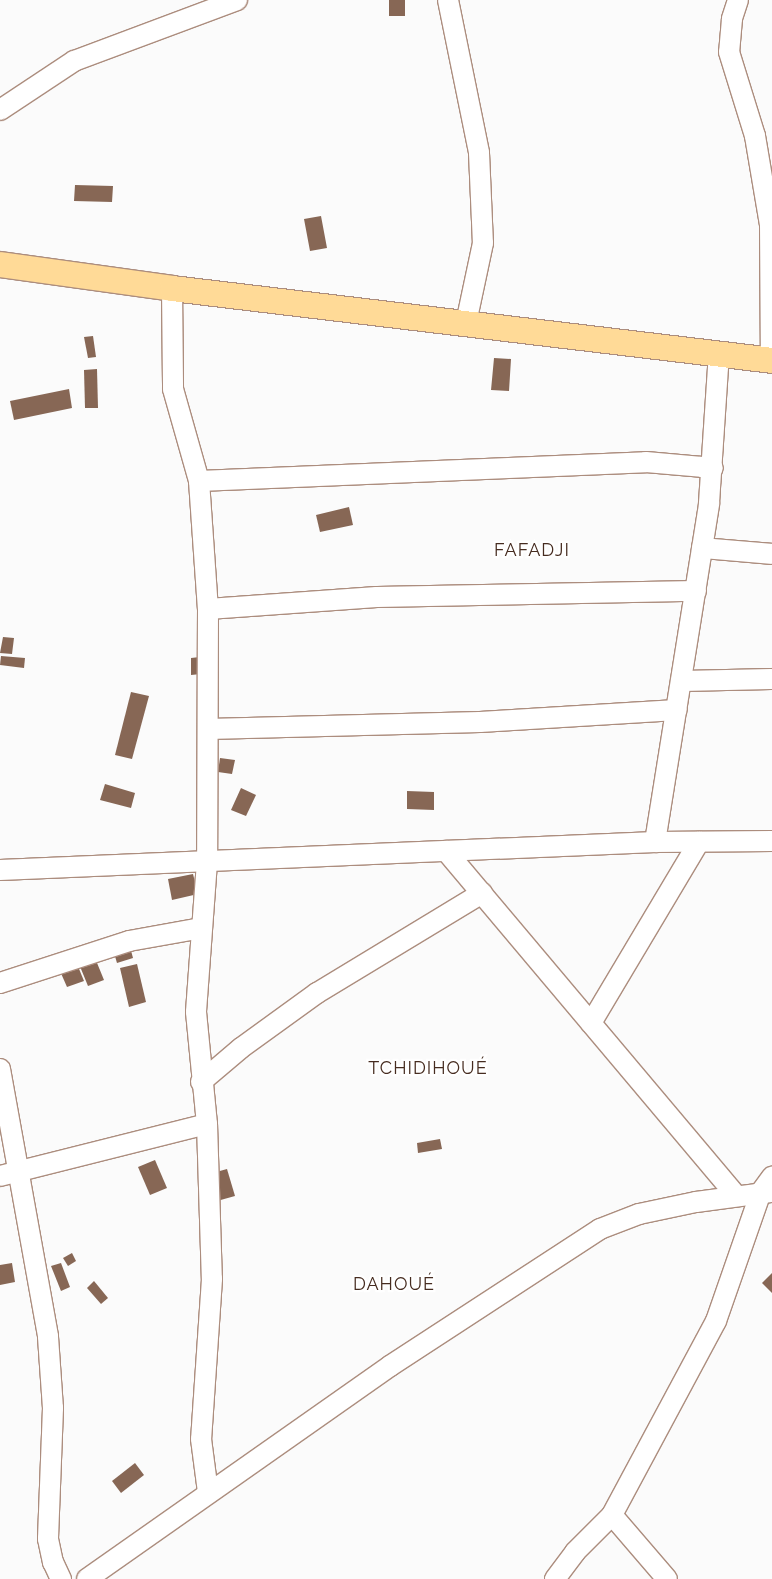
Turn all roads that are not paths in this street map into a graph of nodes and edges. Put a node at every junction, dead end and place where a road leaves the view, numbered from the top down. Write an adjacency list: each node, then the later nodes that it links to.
1 (237, 0): 4 (street)
2 (448, 0): 7 (street)
3 (738, 0): 9 (street)
4 (0, 110)
5 (0, 264): 6 (main road)
6 (172, 288): 7 (main road); 11 (street)
7 (466, 323): 8 (main road)
8 (719, 352): 9 (main road); 10 (street)
9 (771, 359)
10 (714, 468): 11 (street); 12 (street)
11 (198, 481): 15 (street)
12 (702, 548): 13 (street); 14 (street)
13 (772, 554)
14 (696, 591): 15 (street); 17 (street)
15 (208, 609): 19 (street)
16 (772, 679): 17 (street)
17 (681, 681): 18 (street)
18 (677, 710): 19 (street); 21 (street)
19 (208, 729): 24 (street)
20 (772, 841): 22 (street)
21 (654, 842): 22 (street); 23 (street)
22 (699, 842): 29 (street)
23 (446, 851): 24 (street); 26 (street)
24 (207, 862): 25 (street); 27 (street)
25 (0, 870)
26 (482, 893): 29 (street); 31 (street)
27 (201, 928): 28 (street); 31 (street)
28 (0, 983)
29 (591, 1023): 36 (street)
30 (0, 1069): 33 (street)
31 (201, 1082): 32 (street)
32 (207, 1124): 33 (street); 37 (street)
33 (20, 1173): 34 (street); 40 (street)
34 (0, 1176)
35 (768, 1187): 36 (street); 38 (street)
36 (738, 1196): 37 (street)
37 (208, 1492): 39 (street)
38 (612, 1515): 41 (street); 42 (street)
39 (92, 1578)
40 (61, 1579)
41 (555, 1579)
42 (667, 1579)

